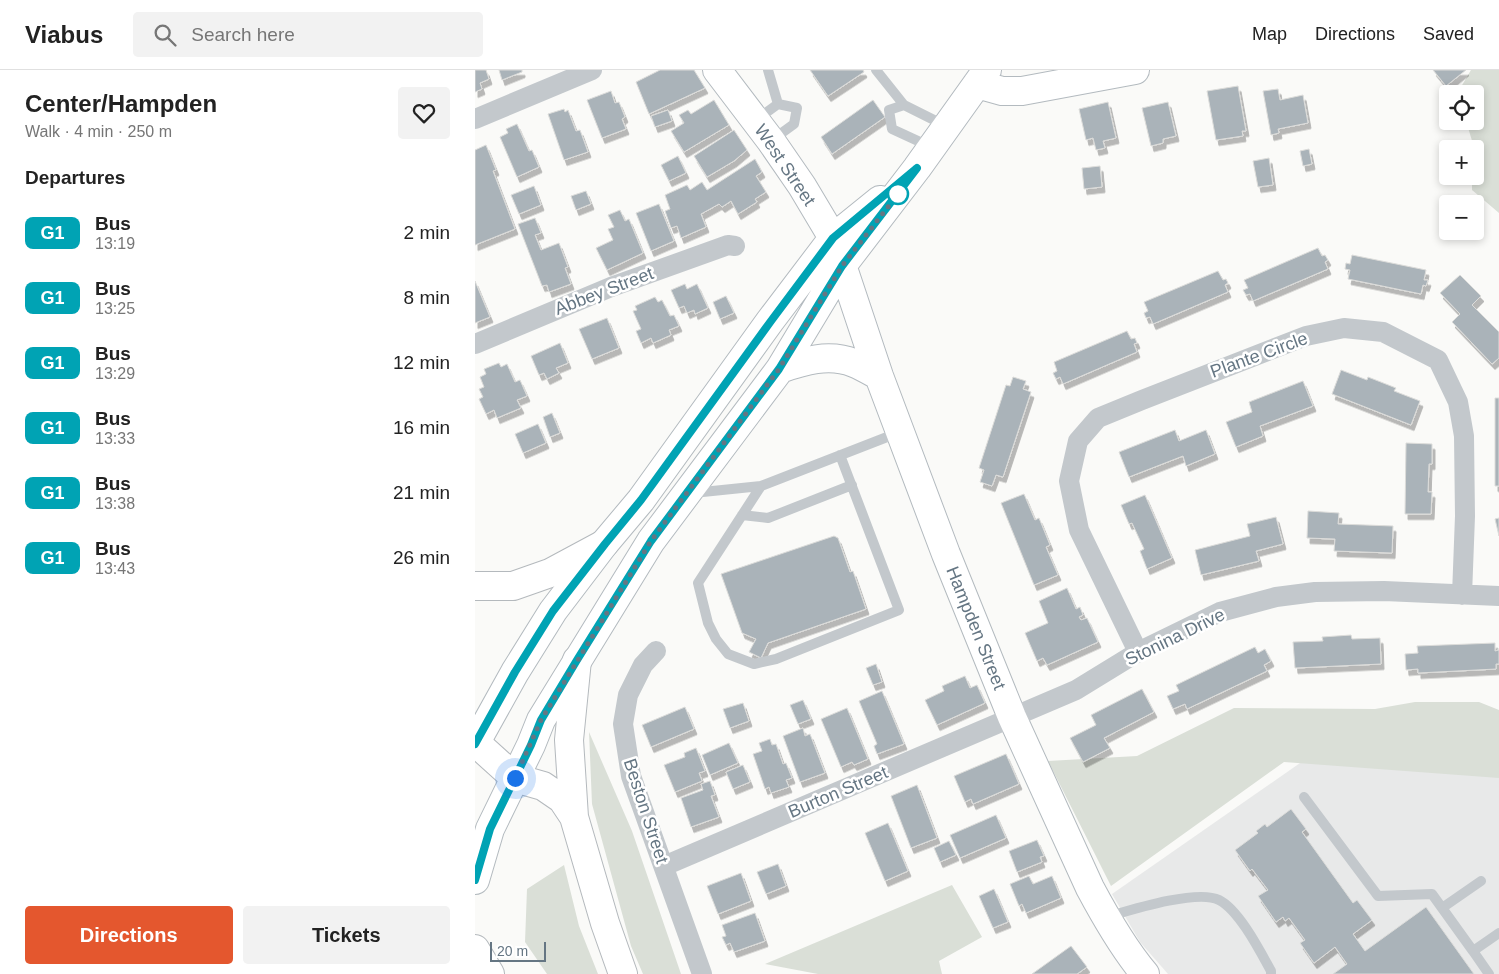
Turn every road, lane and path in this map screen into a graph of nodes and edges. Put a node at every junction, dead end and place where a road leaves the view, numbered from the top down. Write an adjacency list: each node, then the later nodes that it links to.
1 (592, 70): 9 (street)
2 (717, 70): 10 (main road, West Street)
3 (768, 70): 7 (lane)
4 (876, 70): 8 (lane)
5 (1135, 70): 6 (main road)
6 (980, 75): 11 (main road)
7 (778, 104): 10 (lane); 10 (lane)
8 (904, 104): 11 (lane); 11 (lane)
9 (475, 119)
10 (763, 131): 12 (main road, West Street)
11 (932, 147): 12 (main road); 14 (main road)
12 (833, 238): 14 (main road, West Street); 24 (main road)
13 (735, 246): 15 (street, Abbey Street)
14 (842, 266): 16 (main road); 17 (main road, Hampden Street)
15 (475, 344)
16 (779, 369): 17 (main road); 22 (main road)
17 (879, 376): 18 (main road, Hampden Street)
18 (900, 432): 19 (lane); 31 (main road, Hampden Street)
19 (840, 455): 20 (lane); 21 (lane)
20 (852, 485): 23 (lane); 23 (lane)
21 (761, 486): 22 (lane); 23 (lane)
22 (687, 493): 30 (main road)
23 (742, 515)
24 (605, 544): 25 (main road); 32 (main road)
25 (475, 586)
26 (1462, 595): 27 (street, Stonina Drive); 29 (street, Stonina Drive); 29 (street, Plante Circle)
27 (1499, 596)
28 (656, 651): 36 (street, Beston Street)
29 (1138, 652): 31 (street, Stonina Drive)
30 (577, 660): 33 (main road); 35 (main road)
31 (1012, 717): 36 (street, Burton Street); 40 (main road, Hampden Street)
32 (475, 743): 33 (main road)
33 (515, 778): 35 (main road); 37 (main road)
34 (1304, 797): 39 (lane)
35 (574, 817): 43 (main road)
36 (664, 866): 44 (street, Beston Street)
37 (475, 880)
38 (1481, 881): 39 (lane)
39 (1442, 908): 42 (lane)
40 (1106, 917): 45 (main road, Hampden Street); 46 (lane)
41 (1499, 933): 42 (lane)
42 (1473, 951): 47 (lane)
43 (623, 974)
44 (702, 974)
45 (1145, 974)
46 (1271, 974)
47 (1489, 974)

